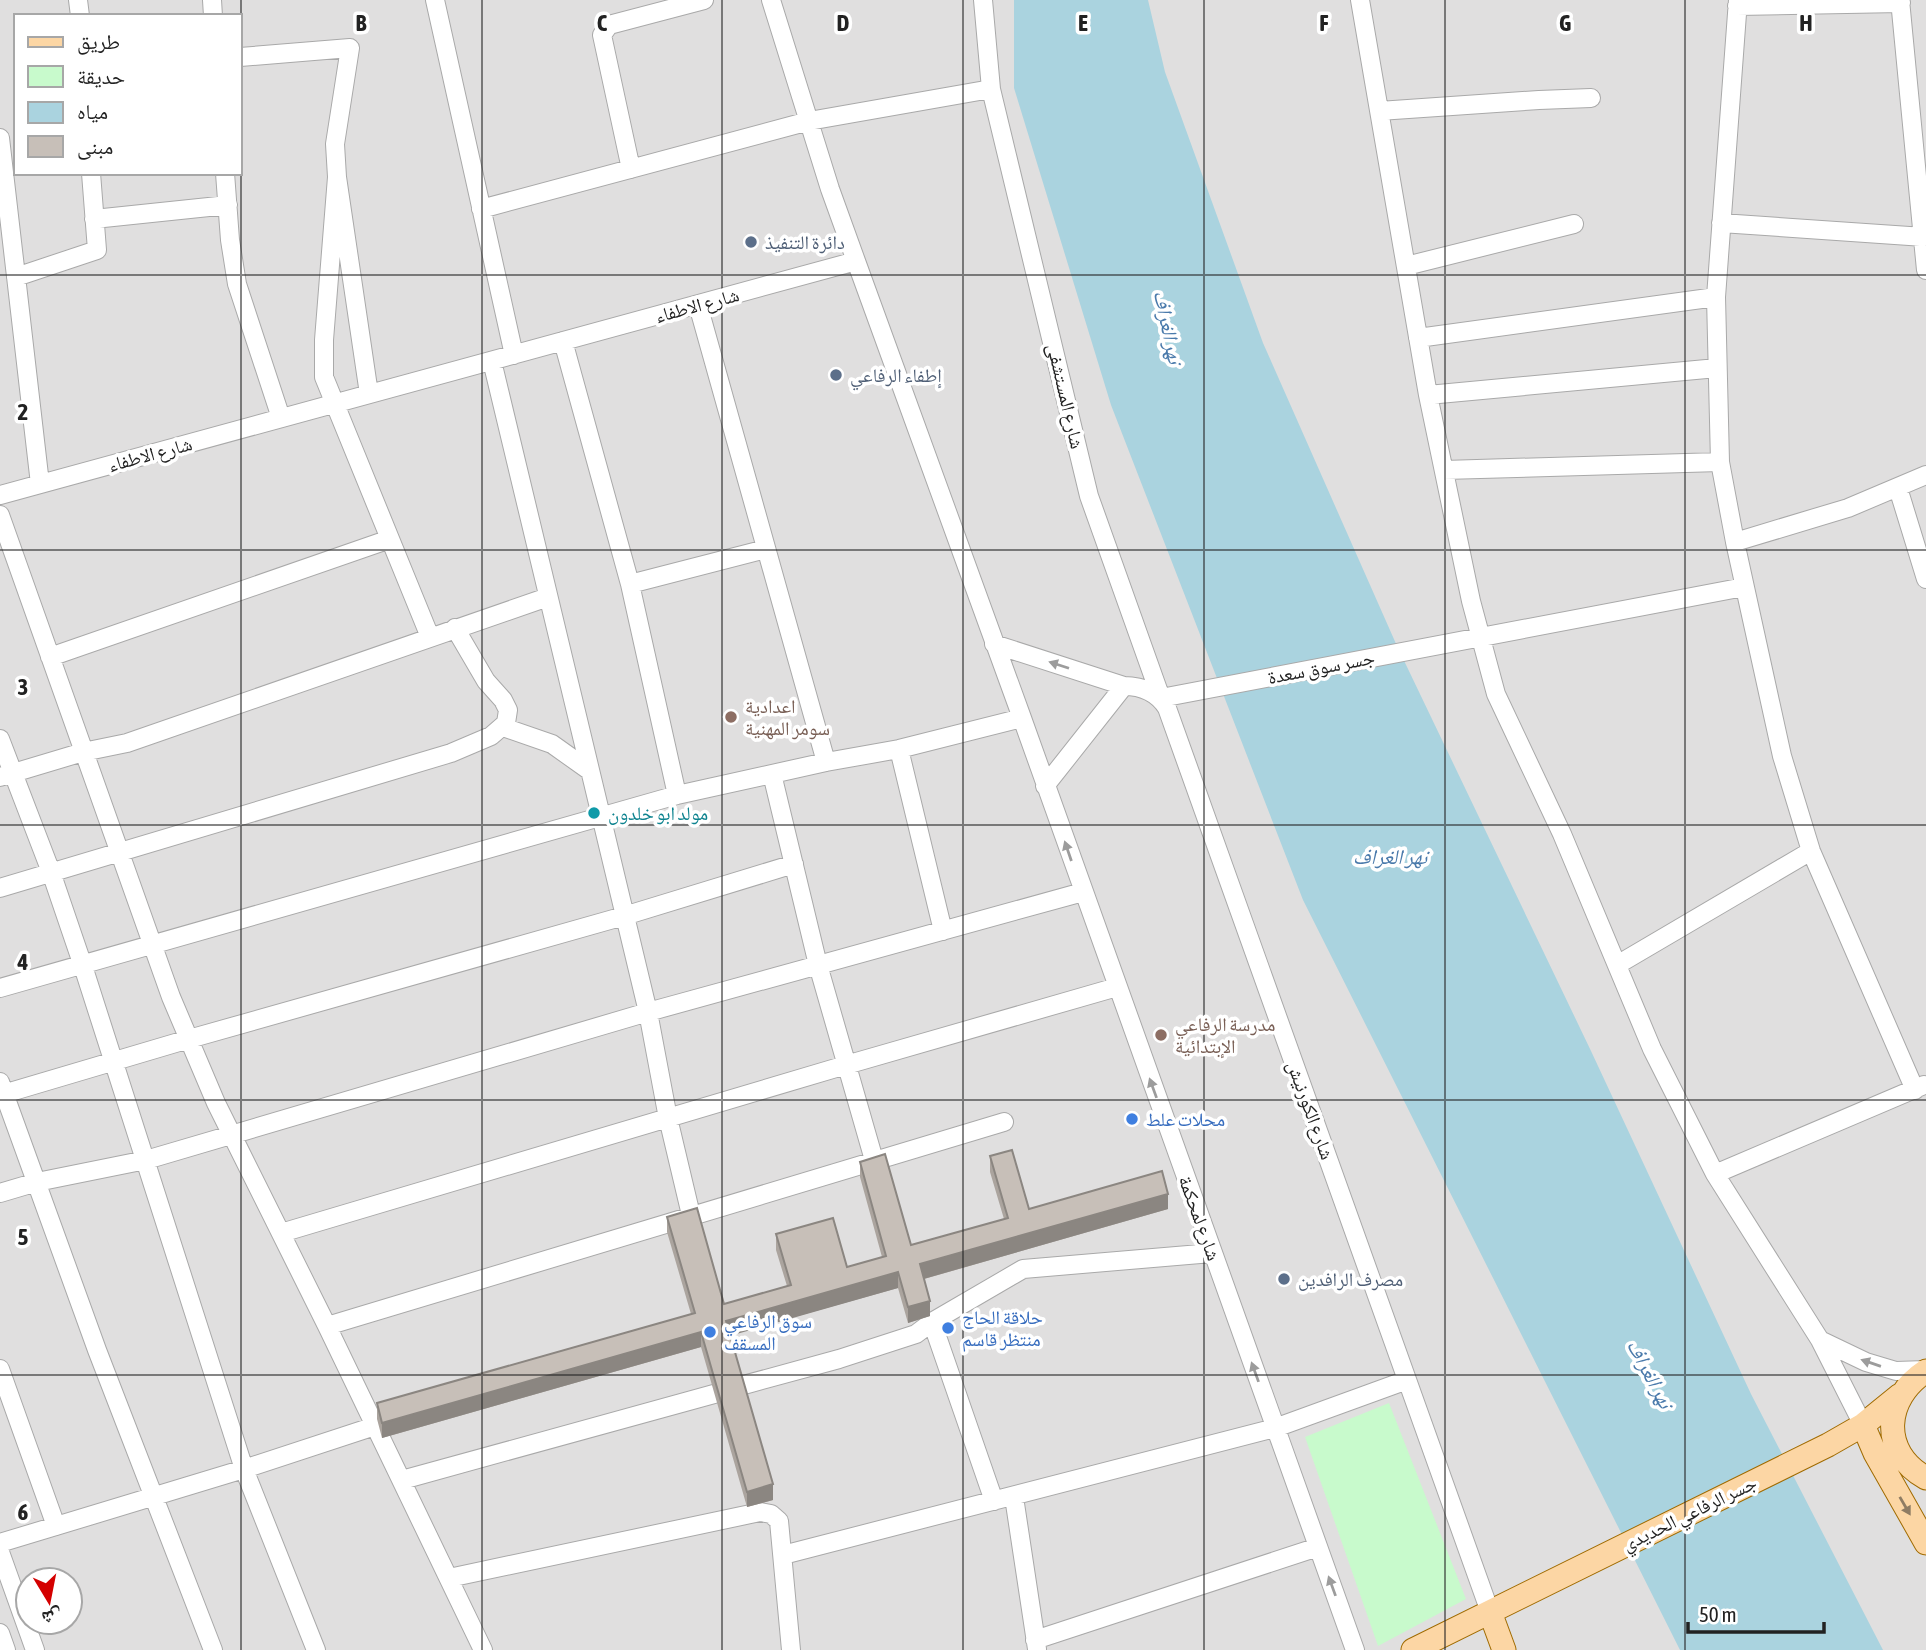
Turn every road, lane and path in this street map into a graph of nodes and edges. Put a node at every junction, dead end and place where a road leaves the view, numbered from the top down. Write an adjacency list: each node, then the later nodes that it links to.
1 (435, 0): 19 (street)
2 (704, 0): 14 (street)
3 (771, 0): 12 (street)
4 (983, 0): 9 (street, شارع المستشفى)
5 (1360, 0): 11 (street)
6 (1901, 1): 7 (street); 23 (street)
7 (1737, 3): 21 (street)
8 (242, 57): 17 (street)
9 (991, 89): 12 (street); 59 (street, شارع المستشفى)
10 (1591, 98): 11 (street)
11 (1379, 111): 25 (street)
12 (809, 121): 14 (street); 24 (street)
13 (0, 138): 27 (street)
14 (631, 169): 19 (street)
15 (91, 175): 20 (street)
16 (225, 175): 18 (street)
17 (337, 177): 35 (street); 37 (street)
18 (228, 205): 20 (street); 38 (street)
19 (481, 209): 32 (street)
20 (94, 219): 27 (street)
21 (1721, 223): 23 (street); 28 (street)
22 (1574, 224): 25 (street)
23 (1924, 237): 26 (street)
24 (856, 261): 29 (street, شارع الاطفاء); 56 (street)
25 (1406, 266): 30 (street)
26 (1926, 270)
27 (16, 277): 42 (street)
28 (1716, 298): 30 (street); 34 (street)
29 (698, 304): 31 (street, شارع الاطفاء); 48 (street)
30 (1418, 338): 36 (street)
31 (563, 341): 32 (street, شارع الاطفاء); 50 (street)
32 (514, 355): 33 (street, شارع الاطفاء)
33 (492, 361): 35 (street, شارع الاطفاء); 52 (street)
34 (1717, 368): 36 (street); 39 (street)
35 (369, 394): 37 (street, شارع الاطفاء)
36 (1428, 395): 40 (street)
37 (335, 403): 38 (street, شارع الاطفاء); 46 (street)
38 (281, 418): 42 (street, شارع الاطفاء)
39 (1720, 463): 40 (street); 47 (street)
40 (1444, 470): 54 (street)
41 (1926, 475): 43 (street)
42 (40, 484): 44 (street, شارع الاطفاء)
43 (1898, 488): 47 (street); 49 (street)
44 (0, 495)
45 (0, 515): 57 (street)
46 (390, 539): 55 (street); 57 (street)
47 (1735, 542): 51 (street)
48 (766, 549): 50 (street); 65 (street)
49 (1926, 579)
50 (630, 584): 70 (street)
51 (1745, 587): 54 (street, جسر سوق سعدة); 72 (street)
52 (548, 597): 53 (street); 66 (street)
53 (455, 628): 55 (street); 61 (street)
54 (1482, 636): 59 (street, جسر سوق سعدة); 83 (street)
55 (430, 637): 64 (street)
56 (994, 644): 58 (street, one-way to 56); 60 (street)
57 (50, 657): 64 (street)
58 (1124, 686): 59 (street); 69 (street)
59 (1161, 698): 108 (street, شارع الكورنيش)
60 (1023, 718): 63 (street); 69 (street)
61 (503, 727): 66 (street); 73 (street)
62 (0, 739): 68 (street)
63 (900, 749): 65 (street); 79 (street)
64 (83, 752): 68 (street); 73 (street)
65 (825, 762): 67 (street)
66 (590, 771): 71 (street)
67 (772, 774): 70 (street); 74 (street)
68 (6, 775): 75 (street)
69 (1045, 786): 77 (street, شارع لمحكمة, one-way to 69)
70 (677, 794): 71 (street)
71 (600, 816): 78 (street); 80 (street)
72 (1811, 850): 83 (street); 90 (street)
73 (119, 852): 75 (street); 80 (street)
74 (794, 864): 78 (street); 82 (street)
75 (51, 872): 76 (street); 81 (street)
76 (0, 888)
77 (1083, 892): 79 (street); 84 (street, شارع لمحكمة)
78 (624, 916): 86 (street); 87 (street)
79 (943, 931): 82 (street)
80 (152, 944): 81 (street); 87 (street)
81 (82, 964): 85 (street); 88 (street)
82 (818, 965): 86 (street); 89 (street)
83 (1617, 965): 97 (street)
84 (1117, 987): 89 (street); 102 (street, شارع لمحكمة, one-way to 84)
85 (0, 988)
86 (648, 1012): 92 (street); 94 (street)
87 (189, 1039): 88 (street); 94 (street)
88 (115, 1063): 91 (street); 95 (street)
89 (846, 1065): 92 (street); 96 (street)
90 (1921, 1087): 97 (street)
91 (1, 1090): 98 (street)
92 (667, 1118): 100 (street); 101 (street)
93 (1004, 1122): 96 (street)
94 (231, 1134): 95 (street); 101 (street)
95 (146, 1160): 98 (street); 117 (street)
96 (874, 1160): 100 (street)
97 (1715, 1174): 105 (street)
98 (37, 1182): 99 (street); 120 (street)
99 (0, 1193)
100 (691, 1215): 104 (street)
101 (281, 1233): 104 (street)
102 (1213, 1253): 103 (street); 114 (street, شارع لمحكمة, one-way to 102)
103 (932, 1322): 109 (street); 122 (street)
104 (327, 1326): 113 (street)
105 (1820, 1340): 107 (street, one-way to 105); 112 (street)
106 (0, 1369): 123 (street)
107 (1926, 1370): 111 (main road, جسر الرفاعي الحديدي)
108 (1407, 1380): 114 (street); 130 (street, شارع الكورنيش)
109 (740, 1387)
110 (715, 1394): 119 (street)
111 (1900, 1395): 112 (main road, جسر الرفاعي الحديدي); 118 (main road)
112 (1863, 1425): 115 (main road, جسر الرفاعي الحديدي); 116 (main road)
113 (375, 1426): 117 (street); 119 (street)
114 (1275, 1428): 121 (street); 126 (street, شارع لمحكمة)
115 (1828, 1445): 116 (main road); 130 (main road, جسر الرفاعي الحديدي)
116 (1875, 1453): 118 (main road); 125 (main road, one-way to 125)
117 (244, 1469): 120 (street); 136 (street)
118 (1925, 1478)
119 (402, 1480): 129 (street)
120 (153, 1495): 123 (street); 135 (street)
121 (1014, 1497): 122 (street); 132 (street)
122 (994, 1501): 128 (street)
123 (56, 1525): 124 (street)
124 (0, 1543)
125 (1926, 1543)
126 (1318, 1547): 132 (street); 139 (street, شارع لمحكمة, one-way to 126)
127 (0, 1552): 134 (street)
128 (783, 1555): 129 (street); 138 (street)
129 (449, 1578): 137 (street)
130 (1490, 1612): 140 (main road, جسر الرفاعي الحديدي); 141 (main road, شارع الكورنيش)
131 (0, 1633): 133 (street)
132 (1036, 1645)
133 (6, 1650)
134 (35, 1650)
135 (213, 1650)
136 (316, 1650)
137 (483, 1650)
138 (791, 1650)
139 (1355, 1650)
140 (1413, 1650)
141 (1504, 1650)

